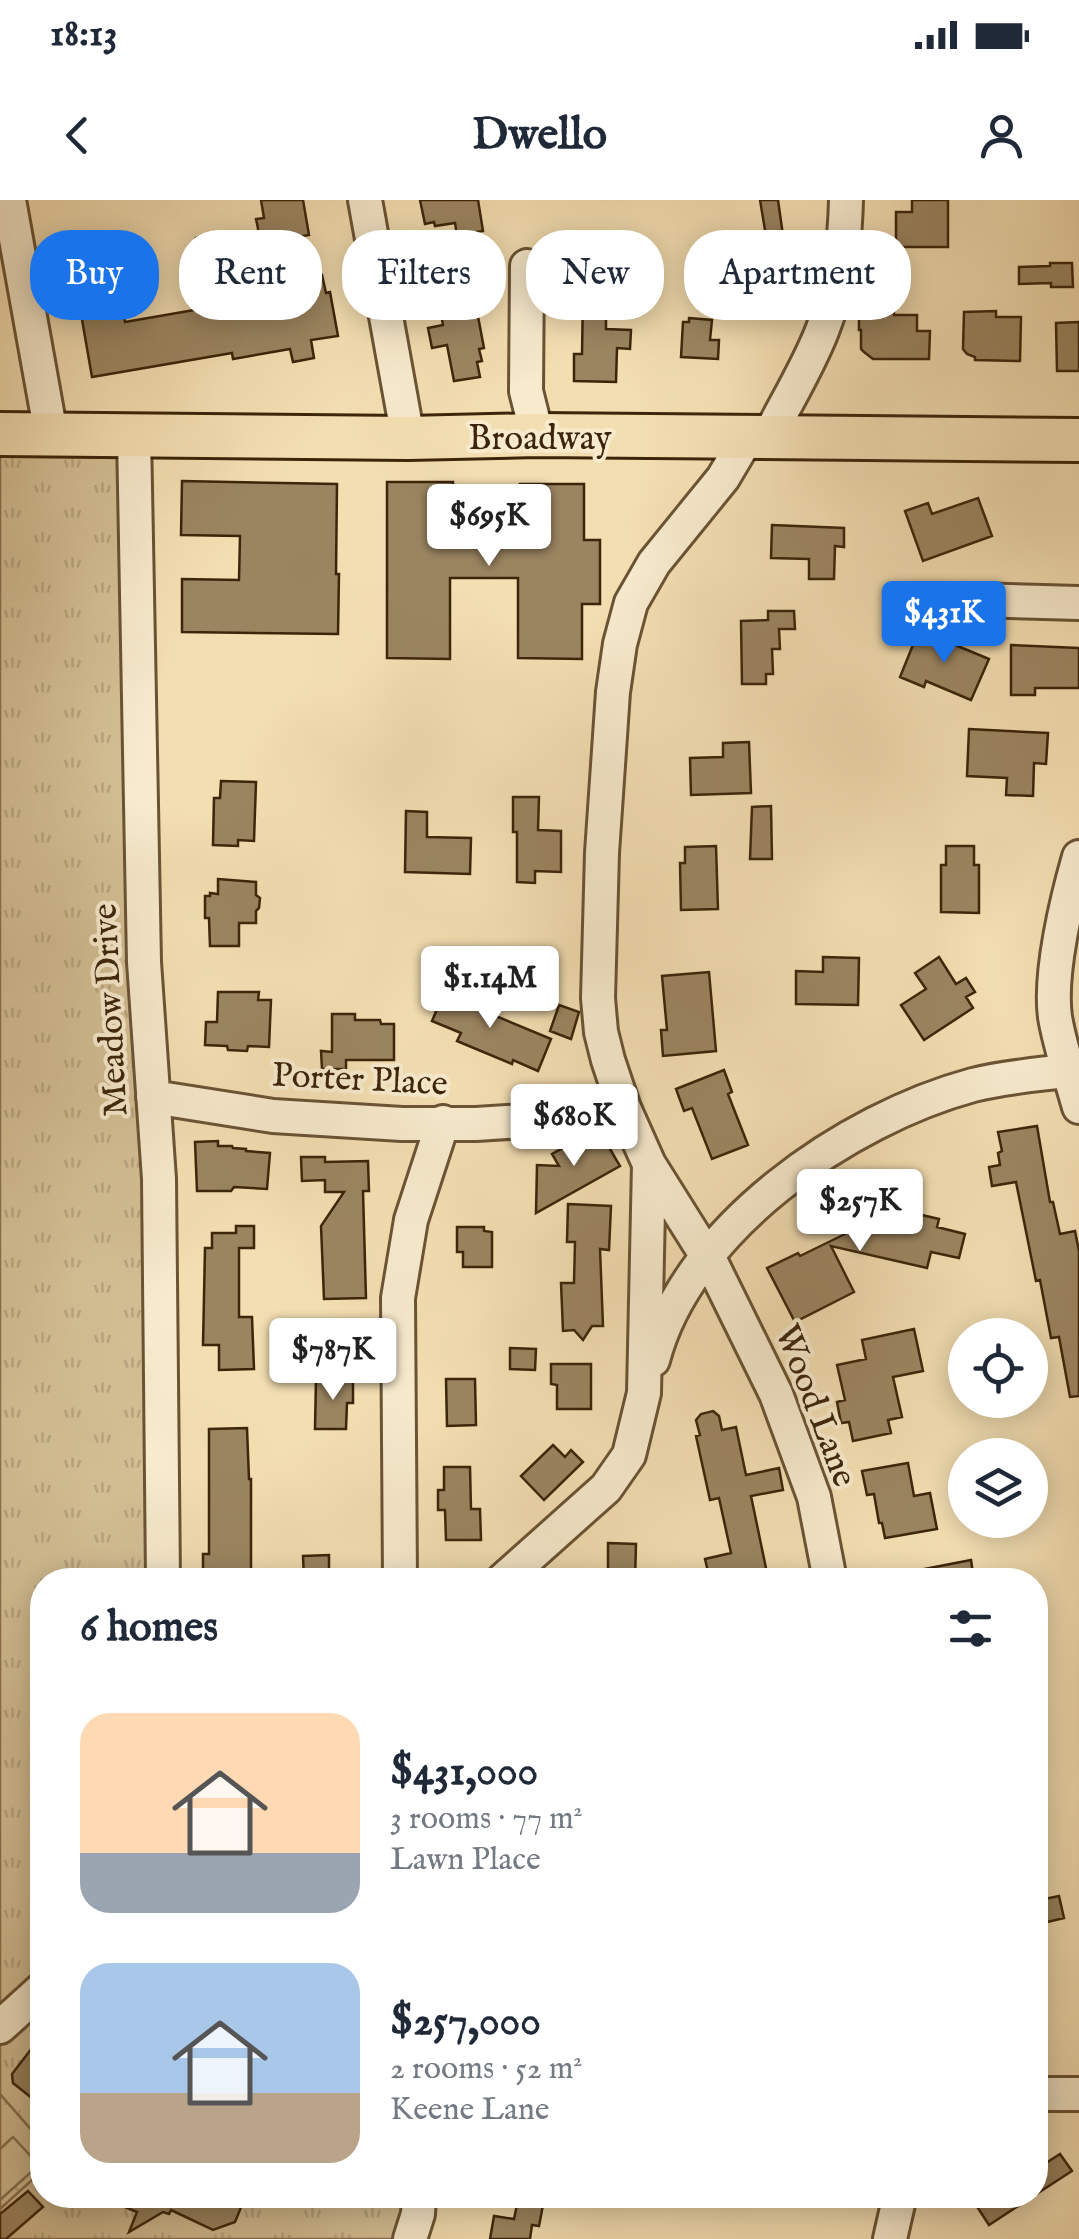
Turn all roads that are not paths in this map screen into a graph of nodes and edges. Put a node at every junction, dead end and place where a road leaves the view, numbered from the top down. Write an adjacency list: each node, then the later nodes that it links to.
1 (9, 200): 6 (street)
2 (366, 200): 10 (street)
3 (846, 200): 9 (street, Wood Lane)
4 (527, 320): 7 (street)
5 (0, 434): 6 (main road, Broadway)
6 (51, 434): 8 (main road, Broadway)
7 (536, 434): 9 (main road, Broadway); 10 (main road, Broadway)
8 (134, 435): 10 (main road, Broadway); 16 (street, Meadow Drive)
9 (759, 436): 11 (main road, Broadway); 18 (street, Wood Lane)
10 (408, 438)
11 (1079, 440)
12 (975, 600): 13 (street)
13 (1079, 603)
14 (1079, 857): 15 (street)
15 (1074, 1070): 17 (street); 21 (street)
16 (153, 1096): 19 (street, Porter Place); 23 (street, Meadow Drive)
17 (1079, 1107)
18 (624, 1108): 19 (street, Porter Place); 20 (street, Wood Lane)
19 (442, 1122): 24 (street)
20 (649, 1164): 21 (street, Wood Lane); 22 (street)
21 (708, 1256): 22 (street); 26 (street, Wood Lane)
22 (644, 1393): 25 (street)
23 (163, 1568)
24 (400, 1568)
25 (520, 1568)
26 (828, 1568)
27 (30, 2000): 28 (street)
28 (0, 2027)
29 (1048, 2094): 30 (street)
30 (1079, 2094)
31 (418, 2208): 33 (street)
32 (897, 2208): 34 (street)
33 (410, 2239)
34 (890, 2239)

